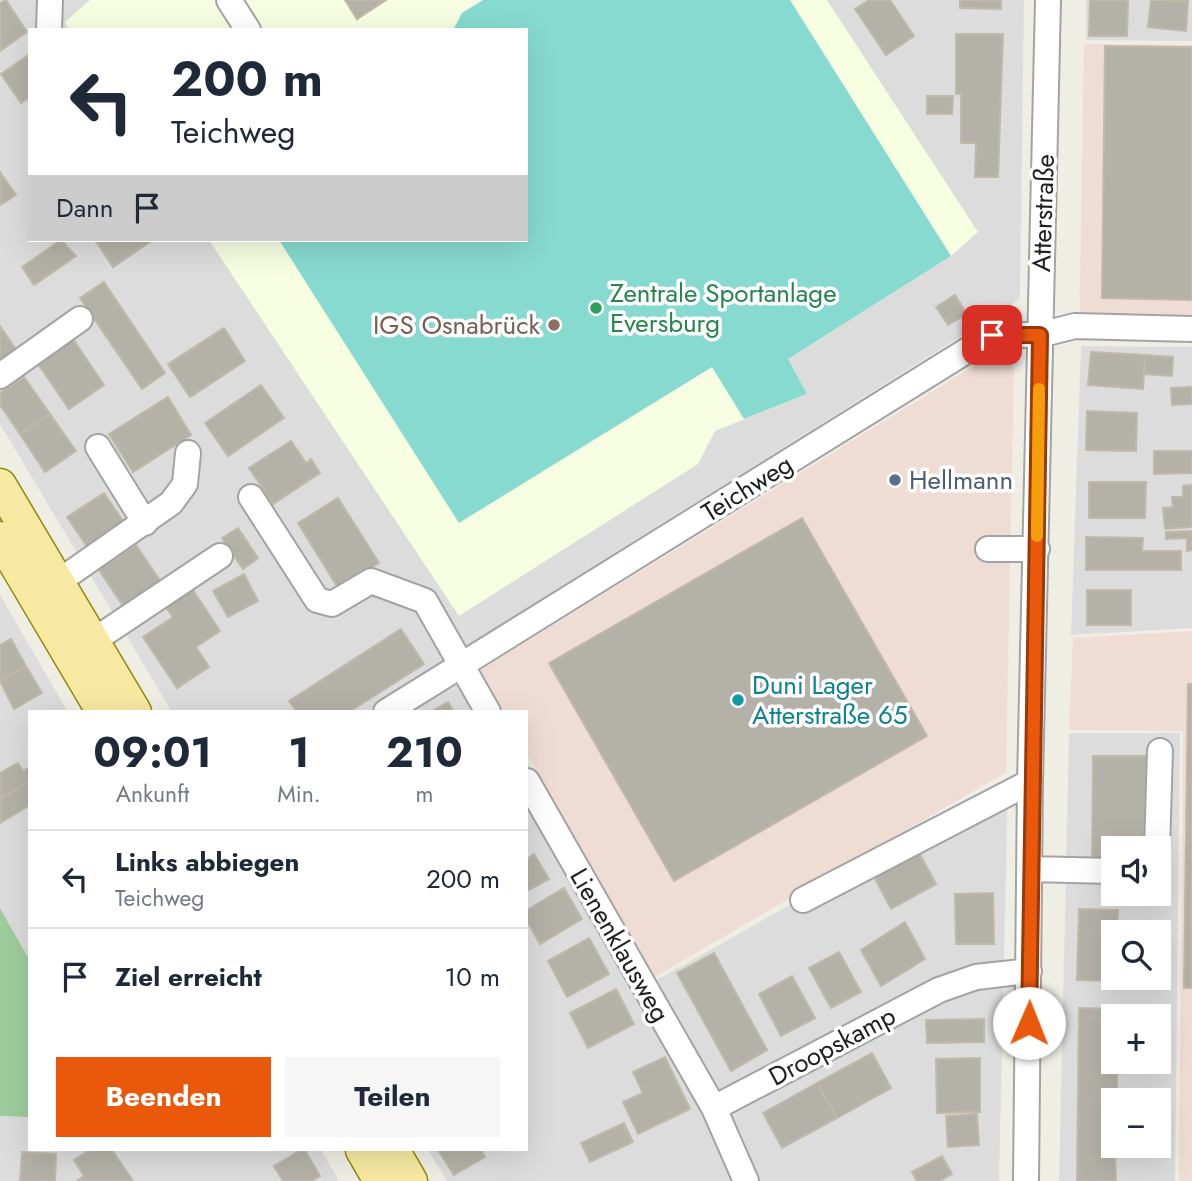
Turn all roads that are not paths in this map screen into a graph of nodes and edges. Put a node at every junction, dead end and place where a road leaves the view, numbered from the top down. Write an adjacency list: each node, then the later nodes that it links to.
1 (50, 0): 4 (street)
2 (229, 0): 5 (street)
3 (1048, 0): 8 (street, Atterstraße)
4 (49, 28)
5 (247, 28)
6 (80, 318): 9 (street)
7 (1192, 330): 8 (street, Teichweg)
8 (1040, 335): 17 (street, Atterstraße); 21 (street, Teichweg)
9 (0, 376)
10 (98, 447): 14 (street)
11 (188, 453): 14 (street)
12 (0, 485): 19 (main road)
13 (251, 497): 21 (street)
14 (145, 523): 19 (street)
15 (0, 538): 22 (main road)
16 (988, 549): 17 (street)
17 (1037, 549): 27 (street, Atterstraße)
18 (220, 555): 20 (street)
19 (58, 582): 20 (main road)
20 (93, 641): 23 (main road)
21 (461, 667): 24 (street, Teichweg); 25 (street)
22 (102, 710)
23 (134, 710)
24 (389, 710)
25 (487, 710)
26 (1160, 751): 29 (street)
27 (1030, 782): 30 (street, Atterstraße); 32 (street)
28 (528, 783): 34 (street, Lienenklausweg)
29 (1157, 836)
30 (1030, 869): 31 (street); 33 (street, Atterstraße)
31 (1101, 871)
32 (803, 900)
33 (1030, 971): 34 (street, Droopskamp); 40 (street, Atterstraße)
34 (714, 1108): 39 (street)
35 (363, 1151): 37 (main road)
36 (394, 1151): 38 (main road)
37 (380, 1181)
38 (411, 1181)
39 (746, 1181)
40 (1026, 1181)

